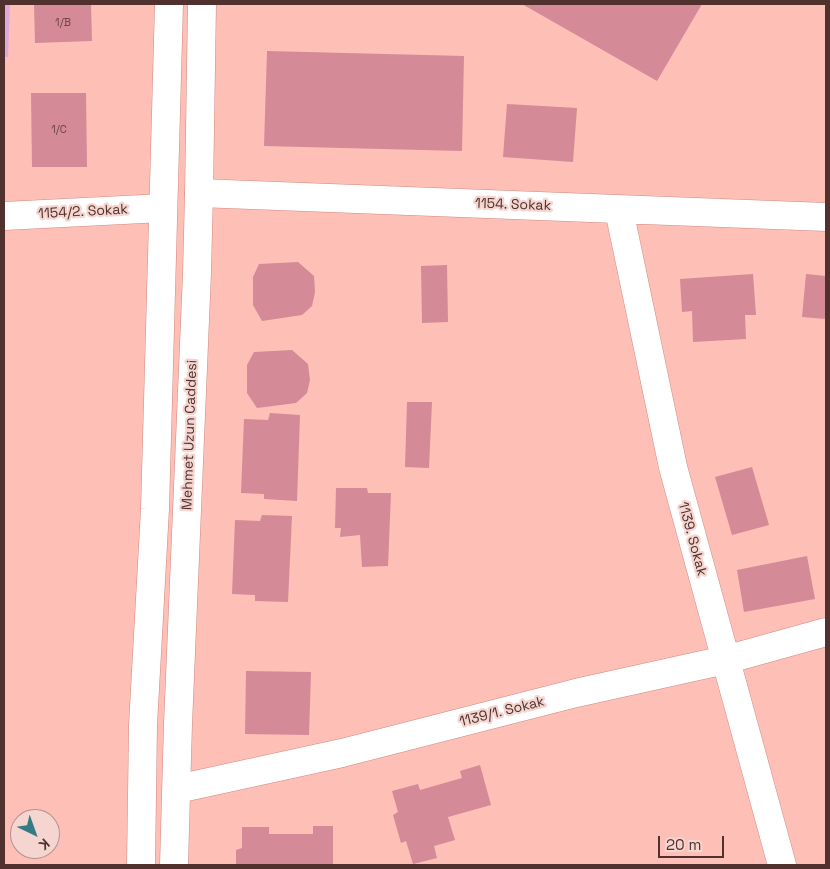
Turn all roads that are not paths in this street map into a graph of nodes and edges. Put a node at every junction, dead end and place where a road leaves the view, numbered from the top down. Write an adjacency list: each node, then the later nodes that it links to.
1 (169, 4): 4 (street)
2 (202, 4): 3 (street, Mehmet Uzun Caddesi)
3 (199, 193): 5 (street, 1154. Sokak); 10 (street, Mehmet Uzun Caddesi)
4 (163, 208): 6 (street, 1154/2. Sokak); 11 (street)
5 (619, 210): 7 (street, 1154. Sokak); 9 (street, 1139. Sokak)
6 (4, 216)
7 (826, 217)
8 (826, 632): 9 (street, 1139/1. Sokak)
9 (725, 660): 10 (street, 1139/1. Sokak); 13 (street, 1139. Sokak)
10 (177, 788): 12 (street, Mehmet Uzun Caddesi)
11 (141, 865)
12 (174, 865)
13 (782, 865)

